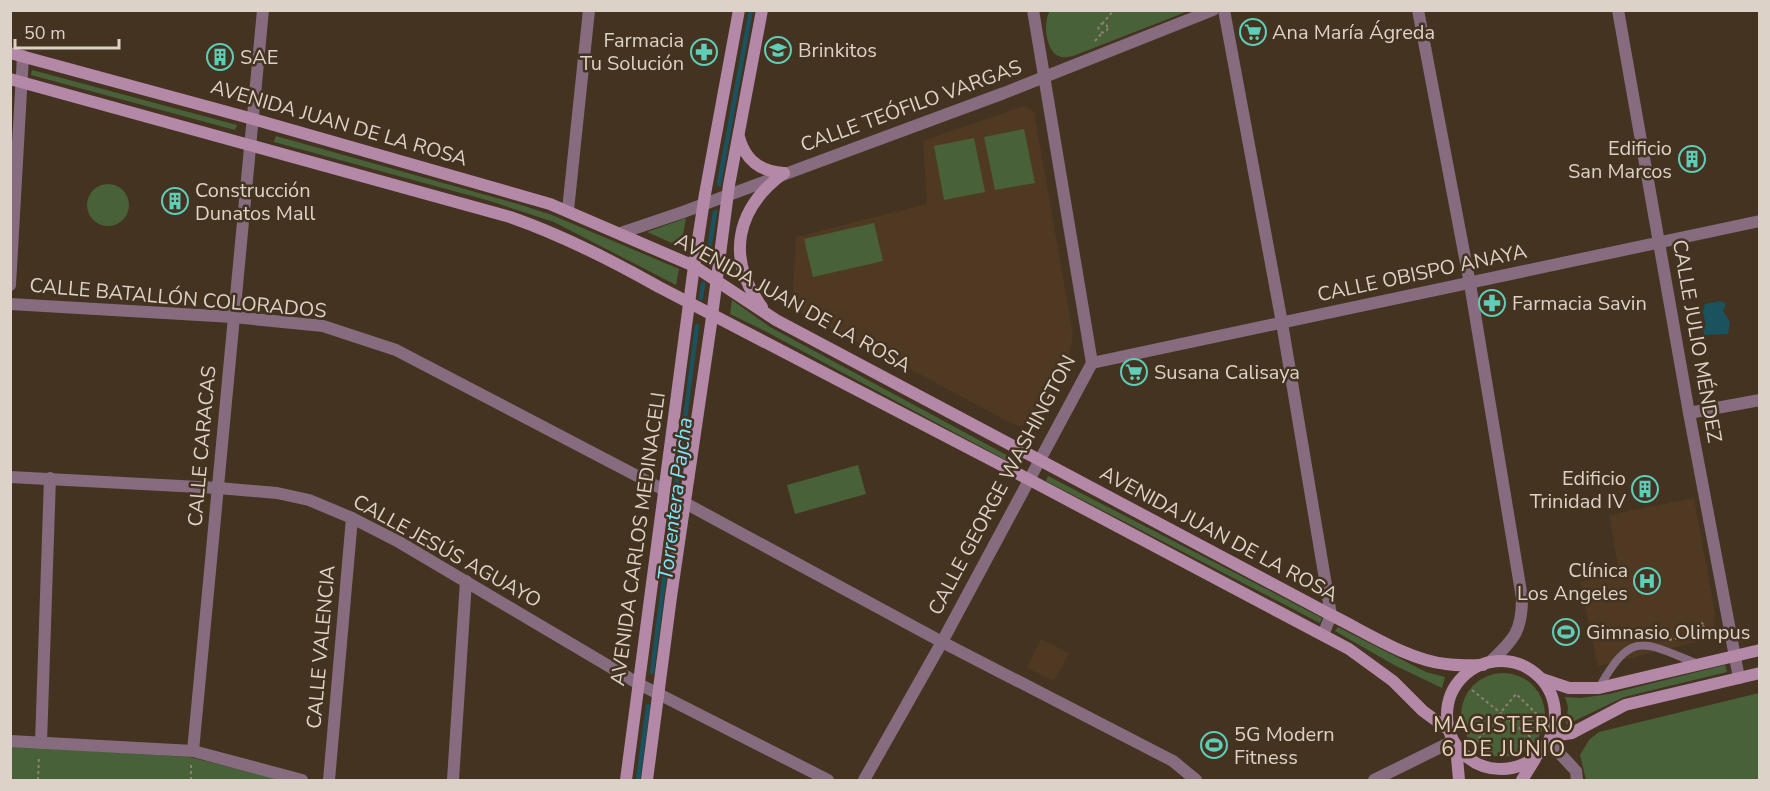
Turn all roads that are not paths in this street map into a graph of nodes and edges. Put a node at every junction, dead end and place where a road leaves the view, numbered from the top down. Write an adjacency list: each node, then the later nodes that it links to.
1 (263, 10): 13 (street, CALLE CARACAS)
2 (589, 10): 19 (street)
3 (739, 10): 18 (main road, AVENIDA CARLOS MEDINACELI)
4 (762, 10): 14 (main road, AVENIDA CARLOS MEDINACELI)
5 (1033, 10): 11 (street, CALLE GEORGE WASHINGTON)
6 (1213, 10): 11 (street, CALLE TEÓFILO VARGAS)
7 (1224, 10): 32 (street)
8 (1418, 10): 25 (street)
9 (1618, 10): 22 (street, CALLE JULIO MÉNDEZ)
10 (16, 55): 12 (street); 13 (main road, AVENIDA JUAN DE LA ROSA)
11 (1045, 78): 16 (street, CALLE TEÓFILO VARGAS); 33 (street, CALLE GEORGE WASHINGTON)
12 (15, 80): 15 (main road, AVENIDA JUAN DE LA ROSA); 26 (street)
13 (253, 118): 15 (street, CALLE CARACAS); 19 (main road, AVENIDA JUAN DE LA ROSA)
14 (738, 136): 16 (main road); 17 (main road, AVENIDA CARLOS MEDINACELI)
15 (251, 145): 27 (main road, AVENIDA JUAN DE LA ROSA); 30 (street, CALLE CARACAS)
16 (784, 173): 17 (street, CALLE TEÓFILO VARGAS); 31 (main road)
17 (728, 195): 18 (street, CALLE TEÓFILO VARGAS); 24 (main road, AVENIDA CARLOS MEDINACELI)
18 (704, 204): 21 (street, CALLE TEÓFILO VARGAS); 23 (main road, AVENIDA CARLOS MEDINACELI)
19 (568, 210): 21 (main road, AVENIDA JUAN DE LA ROSA)
20 (1760, 221): 22 (street, CALLE OBISPO ANAYA)
21 (621, 233): 23 (main road, AVENIDA JUAN DE LA ROSA)
22 (1659, 241): 25 (street, CALLE OBISPO ANAYA); 35 (street, CALLE JULIO MÉNDEZ)
23 (694, 266): 24 (main road, AVENIDA JUAN DE LA ROSA); 27 (main road, AVENIDA CARLOS MEDINACELI)
24 (717, 279): 29 (main road, AVENIDA CARLOS MEDINACELI); 31 (main road, AVENIDA JUAN DE LA ROSA)
25 (1470, 284): 32 (street, CALLE OBISPO ANAYA); 50 (street)
26 (10, 285)
27 (690, 302): 29 (main road, AVENIDA JUAN DE LA ROSA); 41 (main road, AVENIDA CARLOS MEDINACELI)
28 (10, 304): 30 (street, CALLE BATALLÓN COLORADOS)
29 (712, 314): 39 (main road, AVENIDA JUAN DE LA ROSA); 42 (main road, AVENIDA CARLOS MEDINACELI)
30 (233, 318): 40 (street, CALLE CARACAS); 41 (street, CALLE BATALLÓN COLORADOS)
31 (776, 320): 36 (main road, AVENIDA JUAN DE LA ROSA)
32 (1282, 323): 33 (street, CALLE OBISPO ANAYA); 45 (street)
33 (1092, 363): 36 (street, CALLE GEORGE WASHINGTON)
34 (1760, 400): 35 (street)
35 (1689, 413): 49 (street, CALLE JULIO MÉNDEZ)
36 (1040, 461): 39 (street, CALLE GEORGE WASHINGTON); 45 (main road, AVENIDA JUAN DE LA ROSA)
37 (10, 477): 38 (street, CALLE JESÚS AGUAYO)
38 (50, 478): 40 (street, CALLE JESÚS AGUAYO); 61 (street)
39 (1030, 480): 46 (main road, AVENIDA JUAN DE LA ROSA); 47 (street, CALLE GEORGE WASHINGTON)
40 (218, 488): 43 (street, CALLE JESÚS AGUAYO); 62 (street, CALLE CARACAS)
41 (664, 490): 55 (main road, AVENIDA CARLOS MEDINACELI)
42 (685, 503): 47 (street); 57 (main road, AVENIDA CARLOS MEDINACELI)
43 (352, 518): 44 (street, CALLE JESÚS AGUAYO); 65 (street, CALLE VALENCIA)
44 (466, 581): 55 (street, CALLE JESÚS AGUAYO); 66 (street)
45 (1331, 615): 46 (street); 50 (main road, AVENIDA JUAN DE LA ROSA)
46 (1323, 635): 58 (main road, AVENIDA JUAN DE LA ROSA)
47 (942, 642): 70 (street, CALLE GEORGE WASHINGTON); 71 (street)
48 (1760, 650): 49 (main road)
49 (1735, 656): 51 (main road); 53 (street, CALLE JULIO MÉNDEZ)
50 (1486, 664): 54 (main road); 58 (main road)
51 (1699, 664): 56 (main road); 56 (lane)
52 (1760, 673): 53 (main road)
53 (1739, 678): 59 (main road)
54 (1541, 679): 56 (main road); 59 (main road)
55 (639, 684): 57 (street, CALLE JESÚS AGUAYO); 67 (main road, AVENIDA CARLOS MEDINACELI)
56 (1599, 688)
57 (658, 695): 68 (main road, AVENIDA CARLOS MEDINACELI); 69 (street, CALLE JESÚS AGUAYO)
58 (1453, 739): 63 (main road); 72 (street); 73 (main road)
59 (1551, 739): 63 (main road); 75 (street)
60 (10, 741): 61 (street)
61 (41, 743): 62 (street)
62 (193, 751): 64 (street)
63 (1537, 755): 74 (main road)
64 (302, 780)
65 (329, 780)
66 (453, 780)
67 (626, 780)
68 (647, 780)
69 (828, 780)
70 (864, 780)
71 (1196, 780)
72 (1374, 780)
73 (1459, 780)
74 (1522, 780)
75 (1577, 780)

